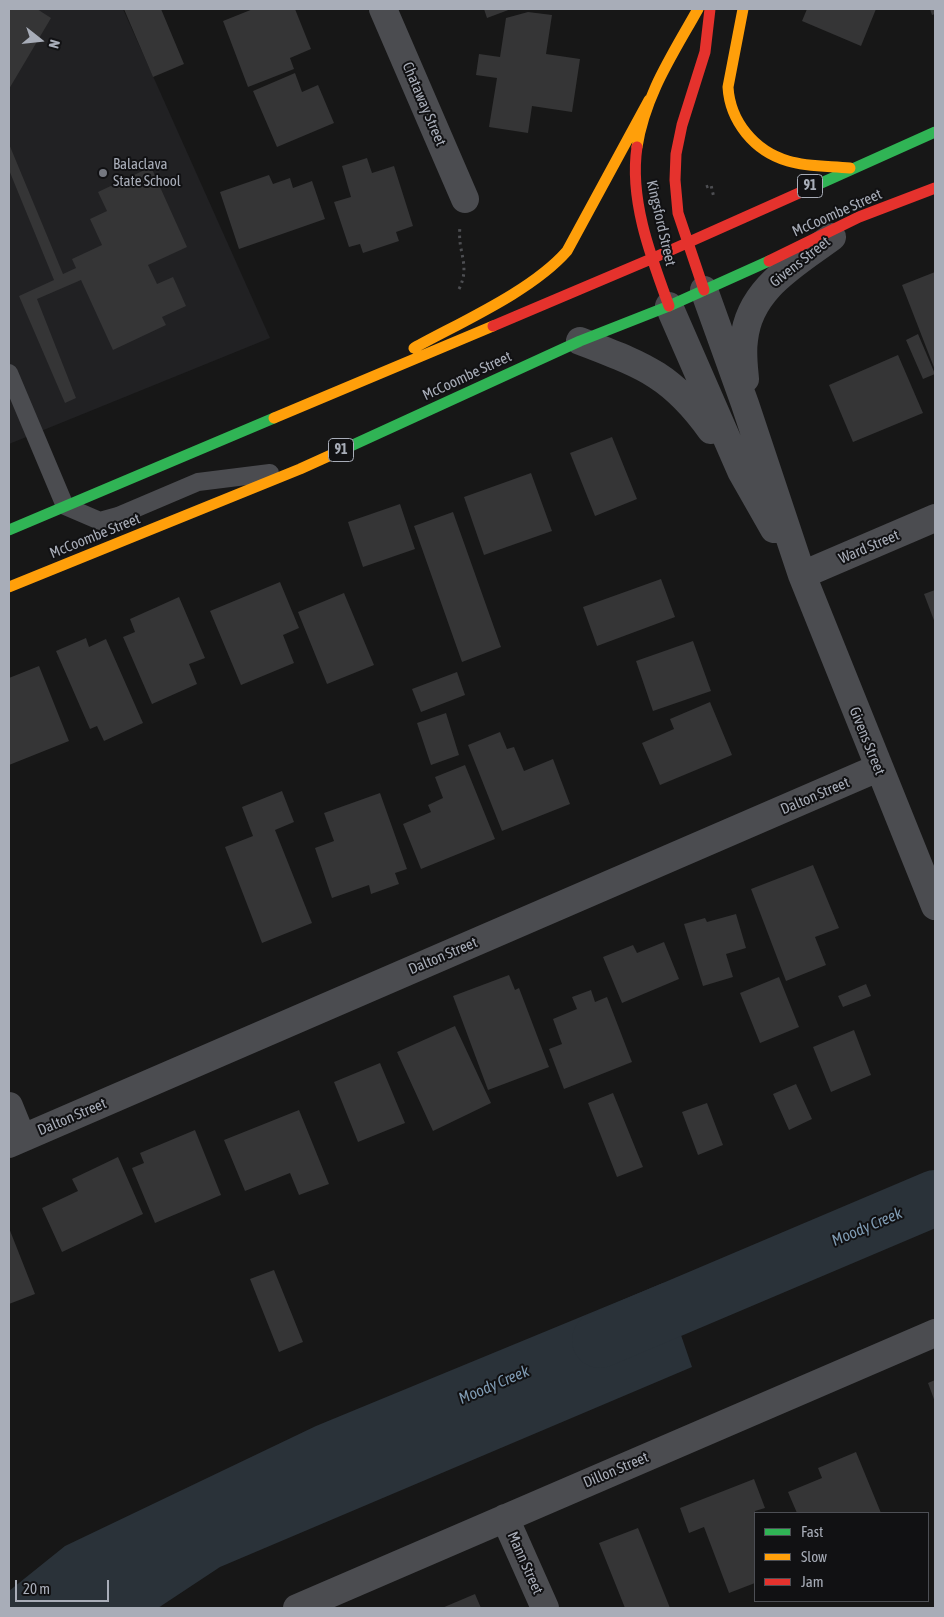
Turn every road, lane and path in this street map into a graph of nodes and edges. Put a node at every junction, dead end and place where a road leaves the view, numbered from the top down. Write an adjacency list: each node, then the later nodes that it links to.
1 (383, 9): 10 (street, Chataway Street)
2 (698, 9): 5 (main road, Kingsford Street)
3 (710, 9): 13 (main road, Kingsford Street)
4 (743, 9): 7 (main road)
5 (649, 100): 14 (main road, Kingsford Street); 20 (main road)
6 (935, 132): 7 (main road, 91)
7 (850, 168): 13 (main road, 91)
8 (935, 188): 12 (main road, McCoombe Street / 91)
9 (704, 189): 11 (path)
10 (465, 199): 16 (path)
11 (714, 201)
12 (859, 217): 15 (main road, McCoombe Street / 91); 21 (street, Givens Street)
13 (686, 242): 14 (main road, 91); 15 (main road, Kingsford Street)
14 (651, 259): 17 (main road, Kingsford Street); 20 (main road, 91)
15 (704, 290): 17 (main road, McCoombe Street / 91); 21 (street, Givens Street)
16 (456, 293)
17 (669, 306): 18 (main road, McCoombe Street / 91); 23 (street, Givens Street)
18 (580, 341): 22 (main road, McCoombe Street / 91); 23 (street, Givens Street)
19 (9, 373): 24 (lane)
20 (330, 395): 24 (main road, 91)
21 (745, 404): 27 (street, Givens Street)
22 (300, 469): 24 (lane); 28 (main road, McCoombe Street / 91)
23 (741, 472): 27 (street, Givens Street)
24 (65, 506): 26 (main road, 91)
25 (935, 518): 27 (street, Ward Street)
26 (9, 530)
27 (802, 575): 29 (street, Givens Street)
28 (9, 587)
29 (878, 768): 30 (street, Givens Street); 32 (street, Dalton Street)
30 (935, 906)
31 (9, 1106): 32 (street)
32 (16, 1141)
33 (935, 1333): 34 (street, Dillon Street)
34 (505, 1518): 35 (street, Dillon Street); 36 (street, Mann Street)
35 (297, 1608)
36 (545, 1608)

